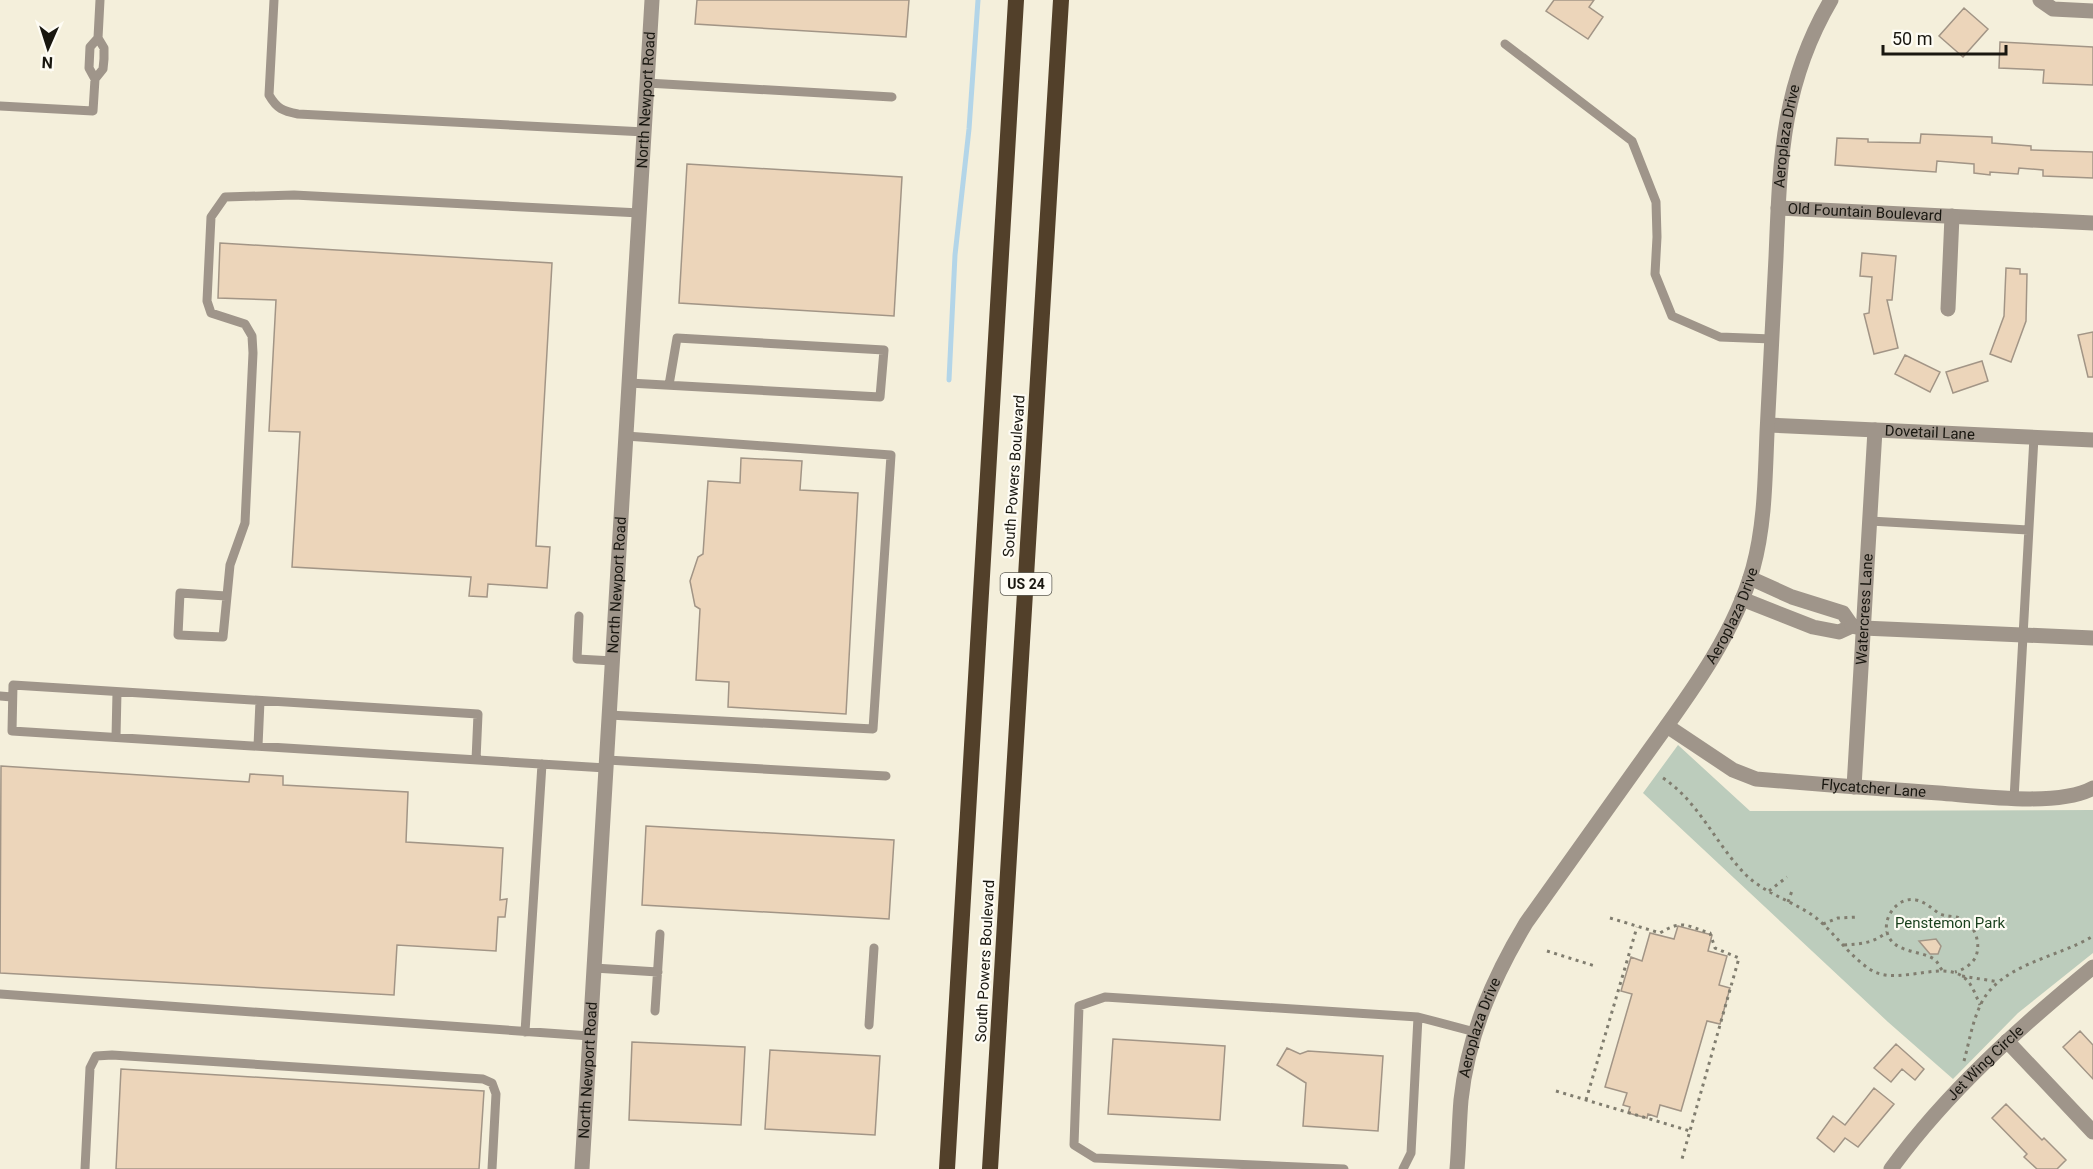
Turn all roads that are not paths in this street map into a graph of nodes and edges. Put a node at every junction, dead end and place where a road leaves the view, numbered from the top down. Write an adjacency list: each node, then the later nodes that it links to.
1 (100, 0): 9 (lane)
2 (274, 0): 15 (lane)
3 (652, 0): 12 (street, North Newport Road)
4 (1016, 0): 71 (highway, South Powers Boulevard / US 24)
5 (1061, 0): 72 (highway, South Powers Boulevard / US 24)
6 (1831, 0): 16 (street, Aeroplaza Drive)
7 (2040, 0): 8 (street)
8 (2093, 11)
9 (98, 38): 11 (lane); 11 (lane)
10 (1505, 44): 21 (lane)
11 (95, 79): 14 (lane)
12 (647, 83): 13 (lane); 15 (street, North Newport Road)
13 (892, 97)
14 (0, 106)
15 (645, 132): 17 (street, North Newport Road)
16 (1778, 208): 18 (street, Old Fountain Boulevard); 21 (street, Aeroplaza Drive)
17 (640, 213): 22 (street, North Newport Road); 32 (lane)
18 (1952, 216): 19 (street, Old Fountain Boulevard); 20 (street, Old Fountain Boulevard)
19 (2093, 223)
20 (1948, 309)
21 (1772, 339): 24 (street, Aeroplaza Drive)
22 (629, 383): 23 (lane); 26 (street, North Newport Road)
23 (669, 385): 23 (lane)
24 (1768, 425): 25 (street, Dovetail Lane); 31 (street, Aeroplaza Drive)
25 (1875, 430): 27 (street, Dovetail Lane); 29 (street, Watercress Lane)
26 (626, 436): 38 (street, North Newport Road); 43 (lane)
27 (2034, 437): 28 (street, Dovetail Lane); 30 (lane)
28 (2093, 440)
29 (1870, 521): 30 (lane); 35 (street, Watercress Lane)
30 (2028, 530): 36 (lane)
31 (1750, 578): 33 (street, Aeroplaza Drive); 35 (street)
32 (226, 597): 32 (lane)
33 (1742, 599): 35 (street); 44 (street, Aeroplaza Drive)
34 (579, 616): 38 (lane)
35 (1858, 627): 36 (street); 51 (street, Watercress Lane)
36 (2023, 635): 37 (street); 53 (lane)
37 (2093, 638)
38 (613, 661): 43 (street, North Newport Road)
39 (117, 692): 41 (lane); 42 (lane); 45 (lane)
40 (0, 696): 41 (lane)
41 (12, 697): 45 (lane)
42 (260, 701): 46 (lane); 47 (lane)
43 (609, 715): 49 (street, North Newport Road)
44 (1667, 726): 51 (street, Flycatcher Lane); 64 (street, Aeroplaza Drive)
45 (116, 737): 46 (lane)
46 (258, 746): 47 (lane)
47 (476, 760): 48 (lane)
48 (542, 764): 49 (lane); 63 (lane)
49 (607, 764): 50 (lane); 57 (street, North Newport Road)
50 (886, 776)
51 (1854, 787): 53 (street, Flycatcher Lane)
52 (2093, 788): 53 (street, Flycatcher Lane)
53 (2014, 799)
54 (660, 934): 58 (lane)
55 (874, 948): 62 (lane)
56 (2093, 967): 66 (street, Jet Wing Circle)
57 (594, 968): 58 (lane); 65 (street, North Newport Road)
58 (658, 972): 60 (lane)
59 (0, 994): 63 (lane)
60 (655, 1011)
61 (1418, 1017): 64 (lane); 73 (lane); 74 (lane)
62 (869, 1025)
63 (525, 1032): 65 (lane)
64 (1475, 1032): 75 (street, Aeroplaza Drive)
65 (590, 1036): 70 (street, North Newport Road)
66 (2007, 1041): 67 (street); 76 (street, Jet Wing Circle)
67 (2093, 1131)
68 (85, 1169): 69 (lane)
69 (492, 1169)
70 (582, 1169)
71 (946, 1169)
72 (990, 1169)
73 (1344, 1169)
74 (1403, 1169)
75 (1457, 1169)
76 (1891, 1169)

